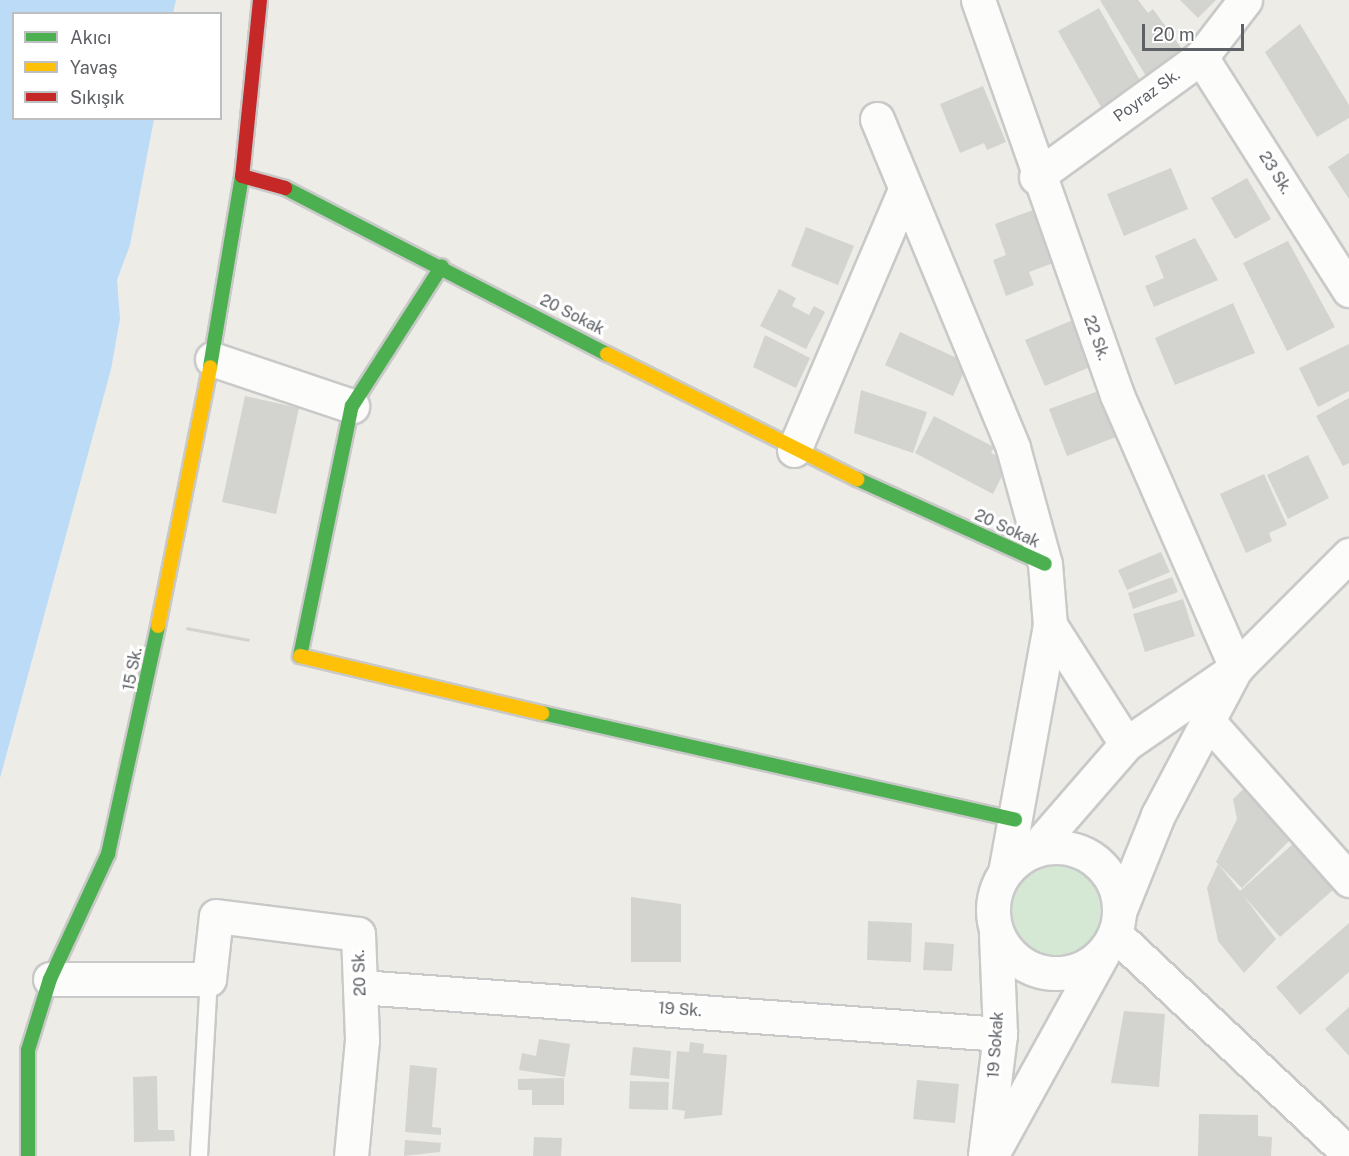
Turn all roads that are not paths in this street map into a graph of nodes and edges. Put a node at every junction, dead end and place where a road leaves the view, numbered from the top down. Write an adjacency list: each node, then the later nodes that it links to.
1 (260, 0): 6 (street)
2 (978, 0): 7 (street, 22 Sk.)
3 (1245, 0): 4 (street, Poyraz Sk.)
4 (1201, 57): 7 (street, Poyraz Sk.); 10 (street, 23 Sk.)
5 (877, 119): 8 (street)
6 (242, 176): 9 (street, 20 Sokak); 11 (street, 15 Sk.)
7 (1036, 177): 17 (street, 22 Sk.)
8 (904, 192): 13 (street); 15 (street)
9 (442, 266): 12 (street); 13 (street, 20 Sokak)
10 (1349, 290)
11 (212, 359): 12 (street); 26 (street, 15 Sk.)
12 (352, 406): 20 (street)
13 (794, 450): 15 (street, 20 Sokak)
14 (1349, 555): 17 (street)
15 (1045, 564): 16 (street)
16 (1050, 625): 19 (street); 20 (street)
17 (1236, 668): 18 (street); 19 (street)
18 (1208, 720): 23 (street); 25 (street)
19 (1126, 744): 21 (street)
20 (1015, 820): 22 (street)
21 (1034, 850): 22 (street); 25 (street)
22 (1005, 872): 24 (street)
23 (1349, 880)
24 (996, 933): 25 (street); 29 (street, 19 Sokak)
25 (1112, 933): 30 (street); 35 (street)
26 (50, 979): 27 (street); 31 (street, 15 Sk.)
27 (209, 979): 28 (street, 20 Sk.); 32 (lane)
28 (360, 987): 29 (street, 19 Sk.); 33 (street, 20 Sk.)
29 (1000, 1034): 34 (street, 19 Sokak)
30 (1349, 1154)
31 (28, 1156)
32 (199, 1156)
33 (351, 1156)
34 (985, 1156)
35 (992, 1156)

